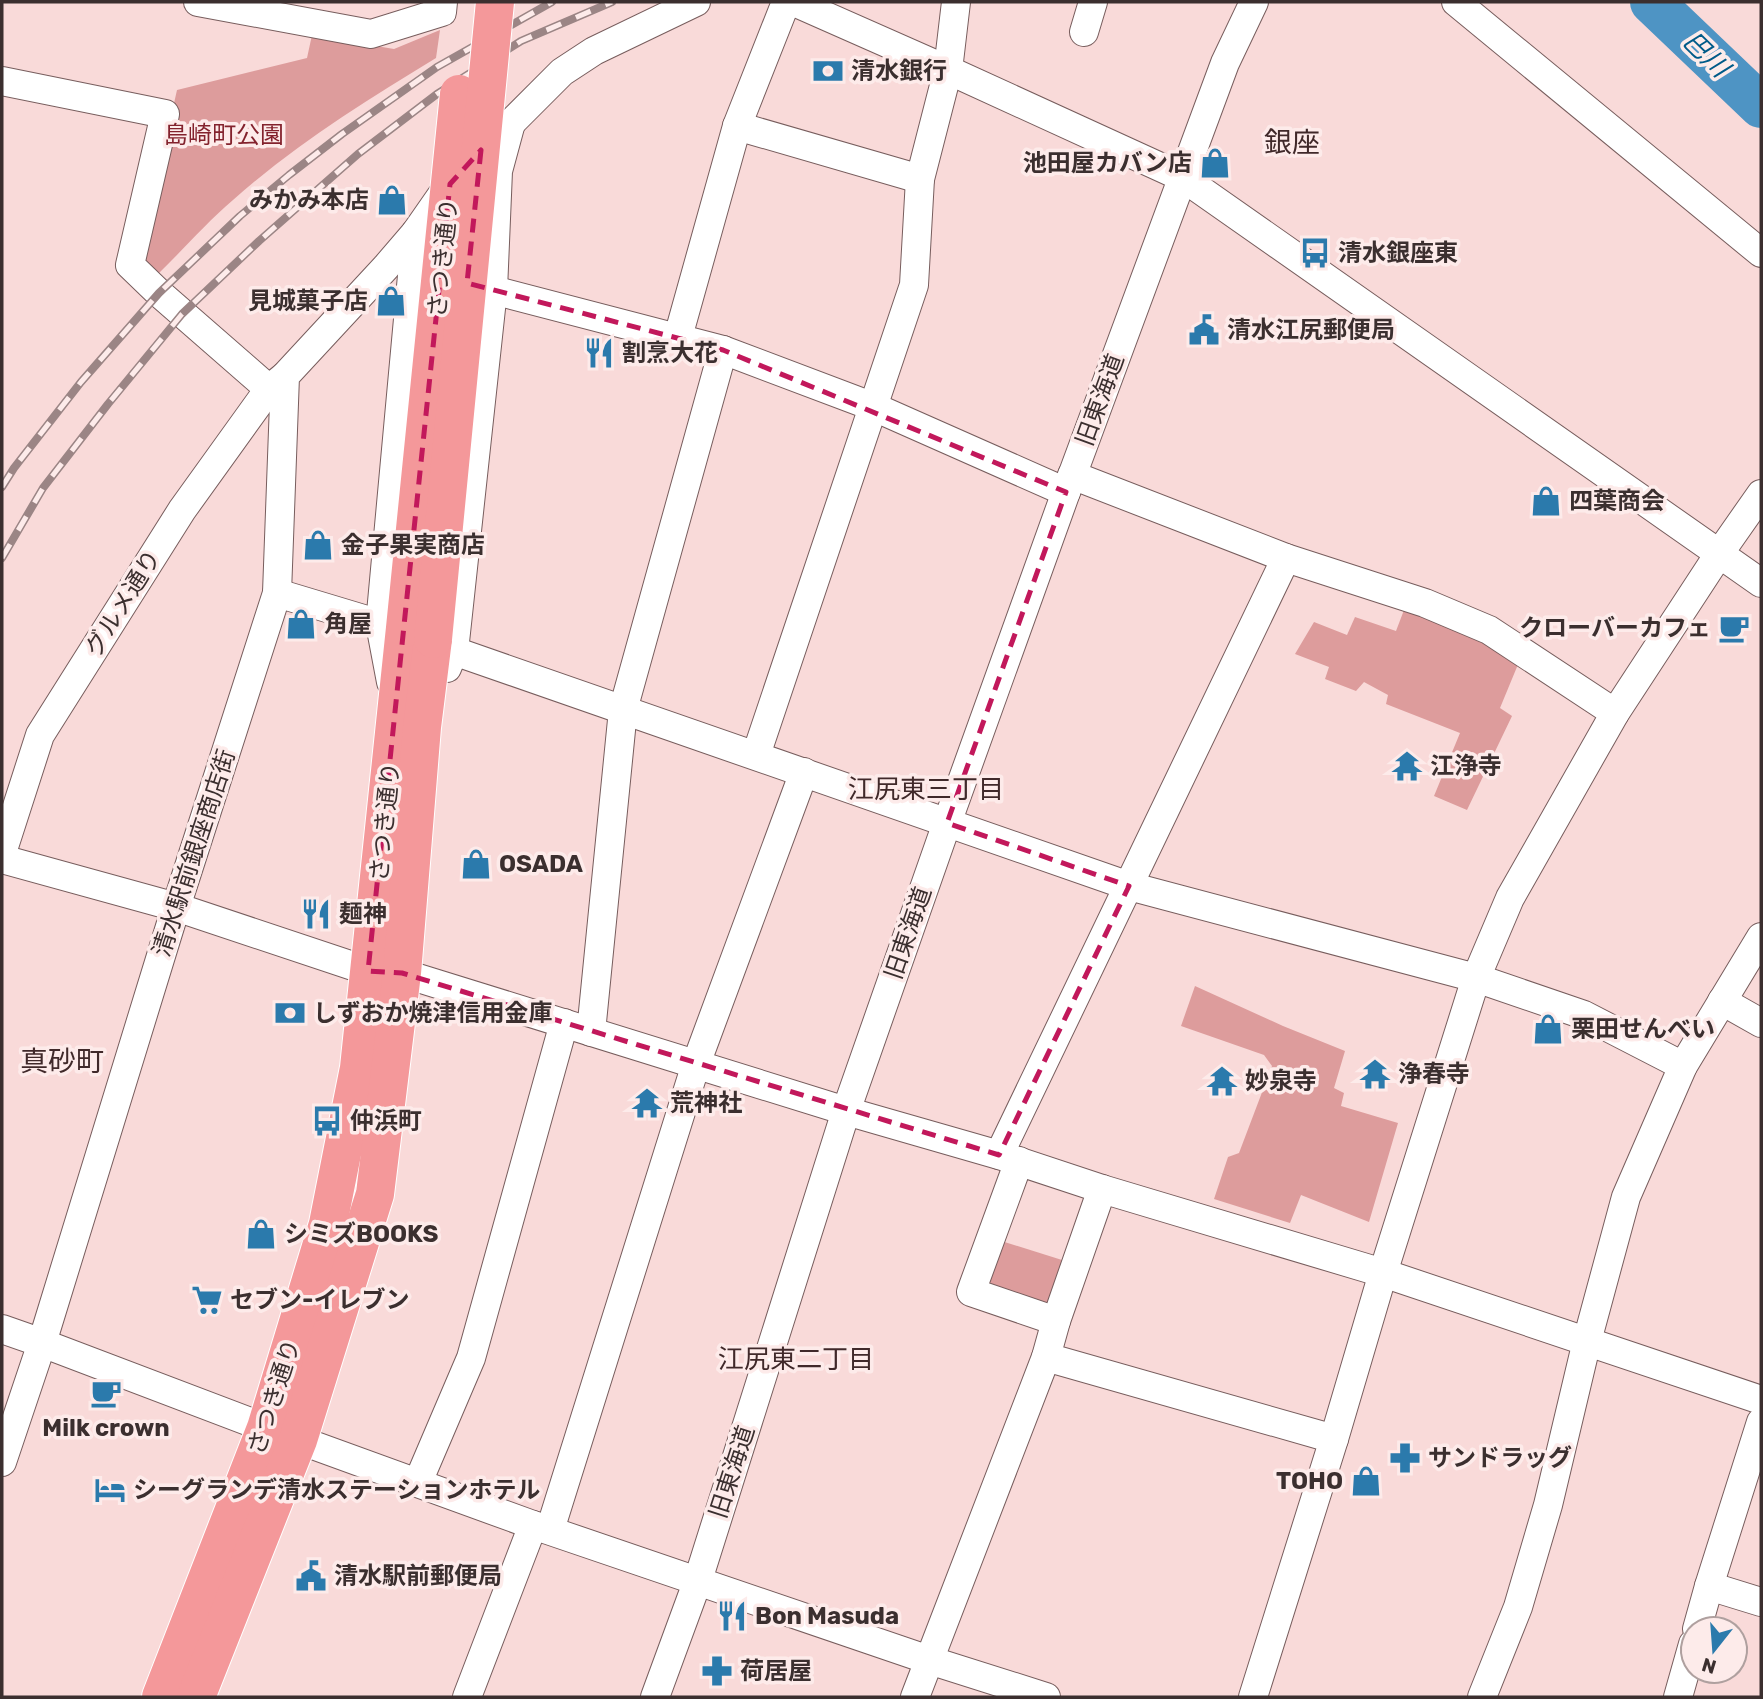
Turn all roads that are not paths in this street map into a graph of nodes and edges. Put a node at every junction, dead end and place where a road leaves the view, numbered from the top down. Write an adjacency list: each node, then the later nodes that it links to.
1 (198, 2): 2 (street)
2 (443, 2)
3 (468, 2): 32 (highway, さつき通り, bridge)
4 (495, 2): 32 (highway, さつき通り, bridge)
5 (696, 2): 15 (street)
6 (786, 2): 16 (street)
7 (794, 2): 13 (street)
8 (956, 2): 13 (street)
9 (1093, 2): 12 (street)
10 (1254, 2): 17 (street, 旧東海道)
11 (1456, 2): 20 (street)
12 (1084, 32)
13 (948, 70): 17 (street); 18 (street)
14 (2, 81): 24 (street)
15 (511, 123): 19 (street); 21 (street)
16 (737, 126): 18 (street); 22 (street)
17 (1182, 177): 26 (street, 旧東海道); 28 (street)
18 (920, 178): 25 (street)
19 (416, 232): 24 (street); 32 (street)
20 (1761, 253)
21 (493, 290): 22 (street); 32 (street)
22 (678, 337): 23 (street)
23 (723, 350): 25 (street); 33 (street)
24 (277, 382): 31 (street, 清水駅前銀座商店街); 39 (street, グルメ通り)
25 (874, 407): 26 (street); 36 (street)
26 (1069, 483): 29 (street); 38 (street, 旧東海道)
27 (1761, 494): 28 (street)
28 (1719, 554): 30 (street); 34 (street)
29 (1286, 558): 34 (street); 41 (street)
30 (1761, 583)
31 (277, 593): 32 (street); 42 (street, 清水駅前銀座商店街)
32 (418, 636): 33 (street); 35 (highway, さつき通り); 35 (street)
33 (623, 710): 36 (street); 49 (street)
34 (1615, 713): 45 (street)
35 (410, 721): 44 (highway, さつき通り)
36 (756, 755): 37 (street)
37 (804, 772): 38 (street); 50 (street)
38 (947, 823): 41 (street); 52 (street, 旧東海道)
39 (2, 853)
40 (2, 859): 42 (street)
41 (1129, 886): 45 (street); 53 (street)
42 (176, 907): 44 (street); 59 (street, 清水駅前銀座商店街)
43 (1761, 937): 46 (street)
44 (385, 972): 47 (street); 63 (highway, さつき通り)
45 (1476, 978): 51 (street); 55 (street)
46 (1722, 1001): 48 (street); 51 (street)
47 (564, 1023): 49 (street); 66 (street)
48 (1761, 1023)
49 (591, 1032): 50 (street)
50 (695, 1063): 52 (street); 67 (street)
51 (1682, 1066): 58 (street)
52 (846, 1111): 53 (street); 68 (street, 旧東海道)
53 (1009, 1158): 54 (street); 56 (street)
54 (1102, 1189): 55 (street); 56 (street)
55 (1383, 1273): 58 (street); 64 (street)
56 (1056, 1321): 60 (street)
57 (2, 1329): 59 (street)
58 (1587, 1341): 61 (street); 80 (street)
59 (42, 1343): 63 (street); 65 (street, 清水駅前銀座商店街)
60 (1046, 1357): 64 (street); 72 (street)
61 (1761, 1400)
62 (1761, 1422): 69 (street)
63 (282, 1434): 66 (street); 73 (highway, さつき通り); 74 (highway, さつき通り)
64 (1334, 1439): 79 (street)
65 (2, 1462)
66 (418, 1482): 67 (street)
67 (541, 1527): 68 (street); 75 (street)
68 (698, 1580): 72 (street); 76 (street, 旧東海道)
69 (1709, 1586): 70 (street); 71 (street)
70 (1761, 1602)
71 (1701, 1615)
72 (929, 1660): 77 (street); 78 (street)
73 (161, 1697)
74 (196, 1697)
75 (467, 1697)
76 (655, 1697)
77 (915, 1697)
78 (1044, 1697)
79 (1253, 1697)
80 (1482, 1697)

